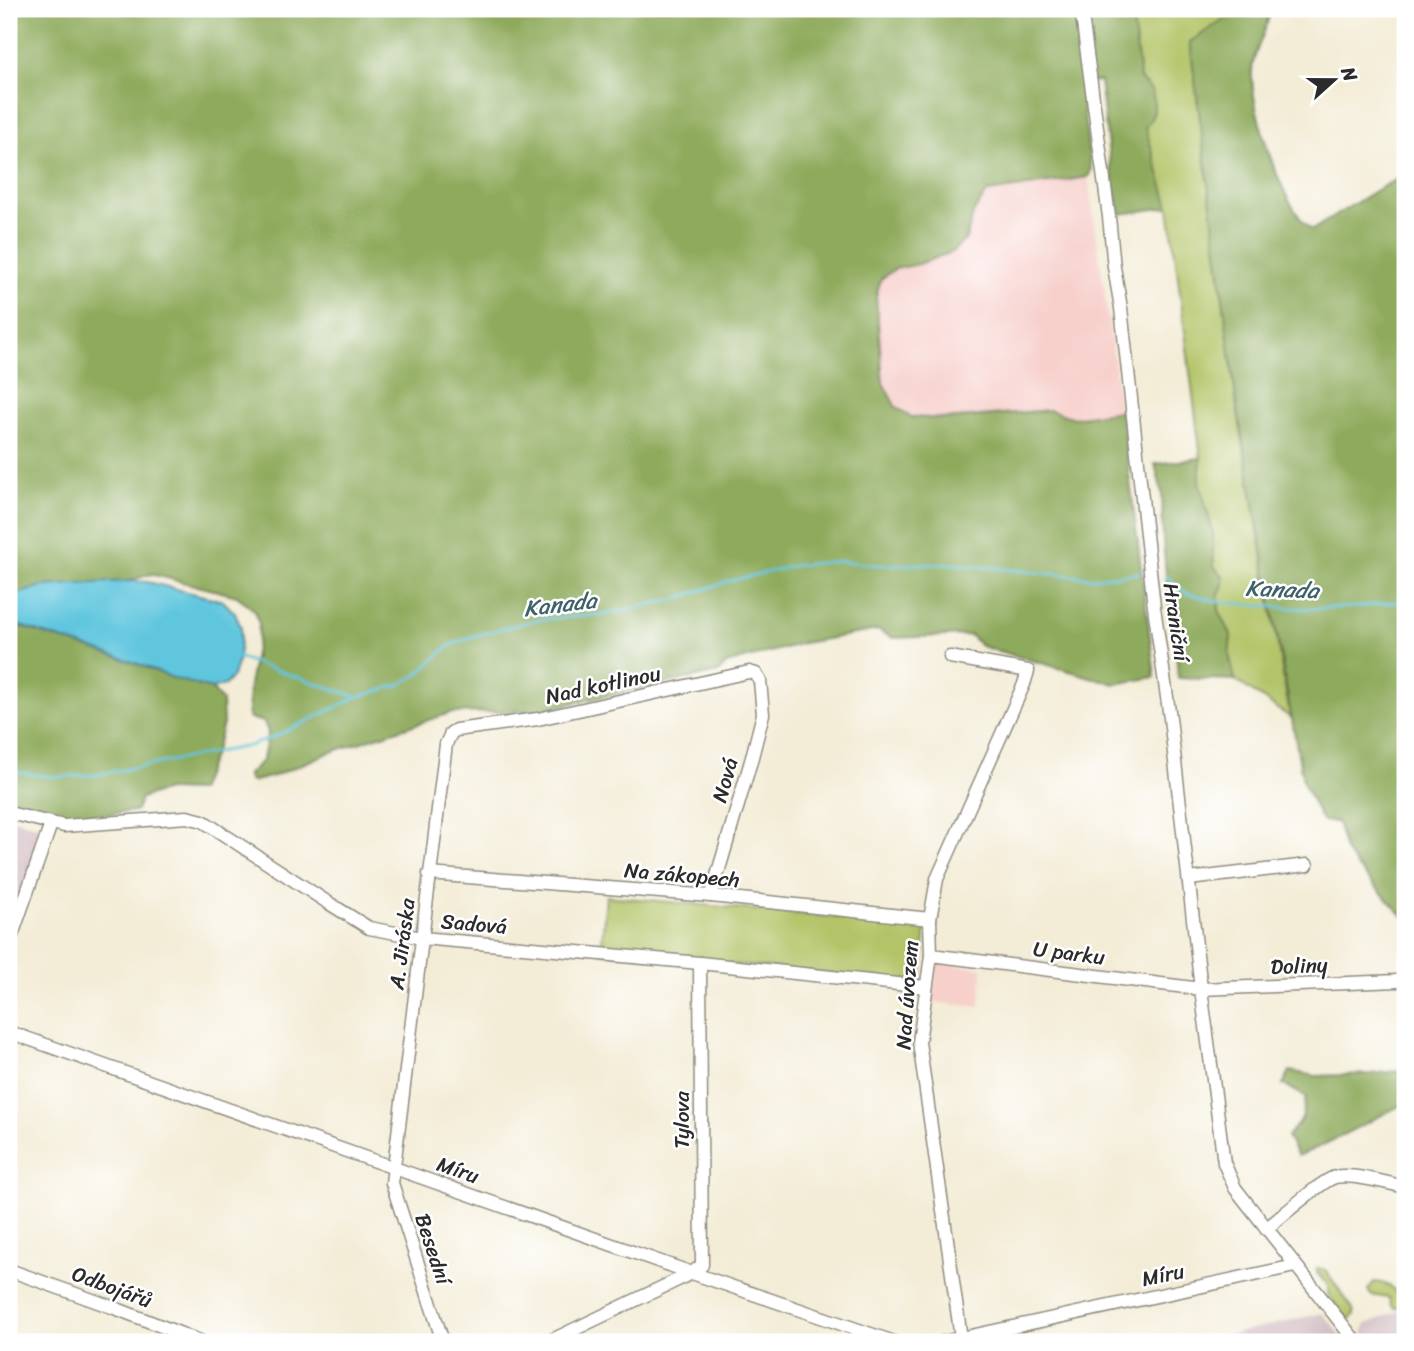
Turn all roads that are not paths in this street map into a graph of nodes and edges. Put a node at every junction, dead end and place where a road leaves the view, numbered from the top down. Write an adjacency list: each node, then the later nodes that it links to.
1 (1081, 9): 9 (street, Hraniční)
2 (950, 657): 11 (street, Nad úvozem)
3 (756, 674): 4 (street, Nad kotlinou); 10 (street, Nová)
4 (456, 730): 8 (street, A. Jiráska)
5 (9, 813): 6 (street, Sadová)
6 (51, 824): 12 (street, Sadová); 13 (street)
7 (1307, 865): 9 (street)
8 (429, 874): 10 (street, Na zákopech); 12 (street, A. Jiráska)
9 (1189, 879): 18 (street, Hraniční)
10 (711, 896): 11 (street, Na zákopech)
11 (930, 919): 14 (street, Nad úvozem)
12 (422, 939): 15 (street, Sadová); 20 (street, A. Jiráska)
13 (9, 944)
14 (931, 955): 17 (street, Nad úvozem); 18 (street, U parku)
15 (700, 963): 17 (street, Sadová); 25 (street, Tylova)
16 (1398, 981): 18 (street, Doliny)
17 (926, 986): 26 (street, Nad úvozem)
18 (1201, 989): 22 (street, Hraniční)
19 (9, 1032): 20 (street, Míru)
20 (394, 1167): 25 (street, Míru); 28 (street, Besední)
21 (1405, 1186): 22 (street)
22 (1266, 1229): 23 (street, Hraniční)
23 (1295, 1266): 26 (street, Míru); 32 (street)
24 (9, 1270): 27 (street, Odbojářů)
25 (692, 1273): 29 (street); 30 (street, Míru)
26 (961, 1338): 31 (street, Míru)
27 (202, 1342)
28 (443, 1342)
29 (548, 1342)
30 (894, 1342)
31 (943, 1342)
32 (1356, 1342)

